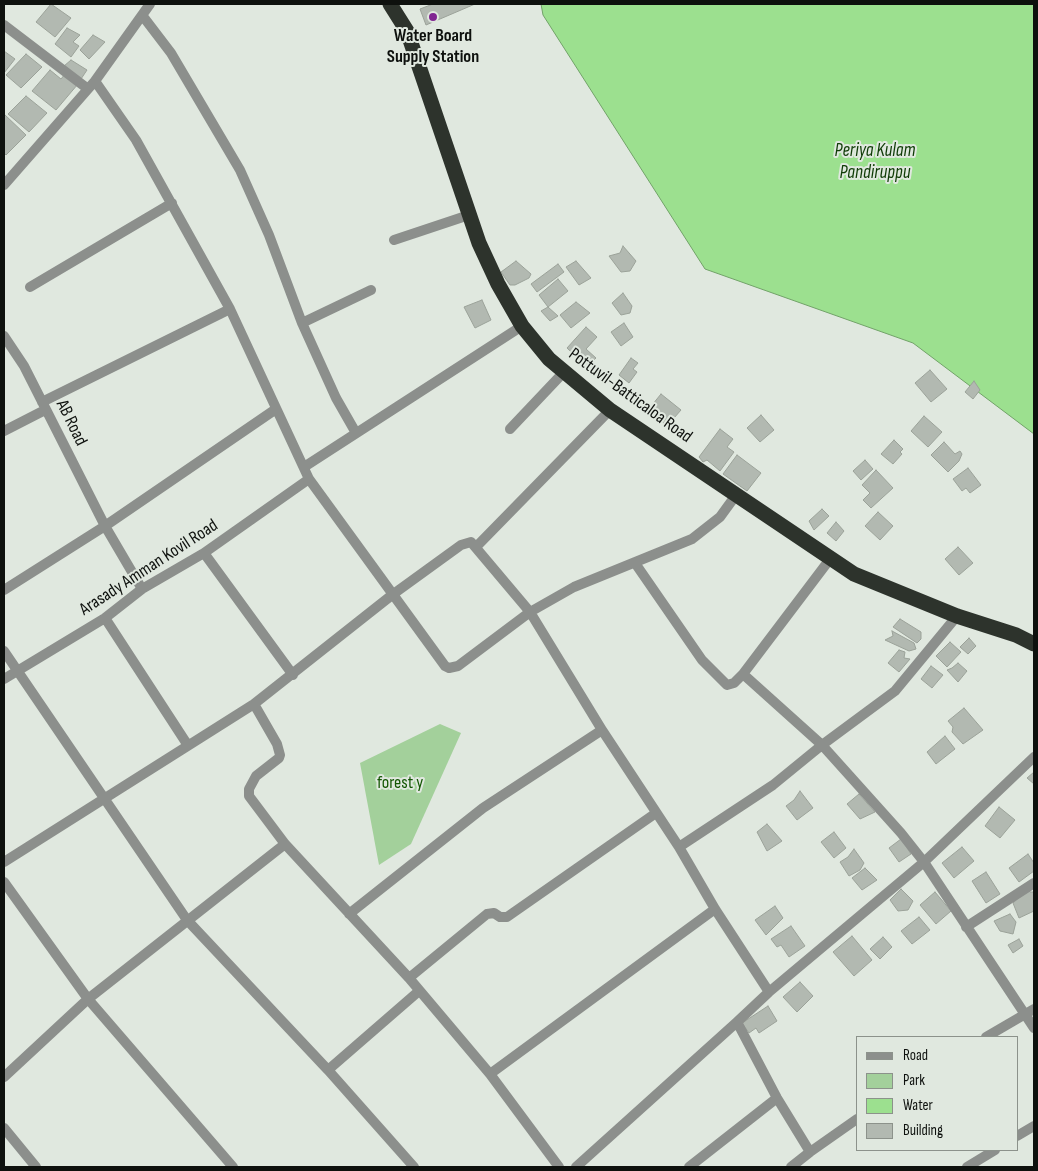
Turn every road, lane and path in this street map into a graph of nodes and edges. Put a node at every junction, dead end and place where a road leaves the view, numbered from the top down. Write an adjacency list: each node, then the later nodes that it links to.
1 (150, 4): 3 (street)
2 (390, 4): 8 (highway, Pottuvil-Batticaloa Road)
3 (142, 15): 5 (street); 13 (street)
4 (4, 25): 5 (street)
5 (91, 85): 6 (street); 7 (street)
6 (4, 185)
7 (172, 203): 10 (street); 12 (street)
8 (469, 214): 9 (street); 14 (highway, Pottuvil-Batticaloa Road)
9 (394, 240)
10 (30, 287)
11 (371, 290): 13 (street)
12 (230, 309): 17 (street); 18 (street)
13 (302, 323): 22 (street)
14 (522, 326): 16 (highway, Pottuvil-Batticaloa Road); 22 (street)
15 (4, 336): 17 (street, AB Road)
16 (563, 373): 19 (highway, Pottuvil-Batticaloa Road); 20 (street)
17 (44, 406): 21 (street); 26 (street, AB Road)
18 (276, 409): 23 (street); 26 (street)
19 (610, 410): 25 (highway, Pottuvil-Batticaloa Road); 27 (street)
20 (510, 429)
21 (4, 431)
22 (356, 433): 23 (street)
23 (304, 468): 24 (street)
24 (309, 479): 28 (street, Arasady Amman Kovil Road); 33 (street)
25 (736, 495): 29 (highway, Pottuvil-Batticaloa Road); 30 (street)
26 (105, 526): 31 (street, AB Road); 32 (street)
27 (476, 547): 33 (street); 34 (street)
28 (204, 552): 31 (street, Arasady Amman Kovil Road); 41 (street)
29 (830, 559): 35 (highway, Pottuvil-Batticaloa Road); 40 (street)
30 (636, 563): 34 (street); 40 (street)
31 (142, 589): 36 (street, Arasady Amman Kovil Road)
32 (4, 590)
33 (392, 595): 34 (street); 41 (street)
34 (530, 612): 44 (street)
35 (958, 616): 37 (highway, Pottuvil-Batticaloa Road); 46 (street)
36 (105, 618): 39 (street, Arasady Amman Kovil Road); 45 (street)
37 (1034, 644)
38 (4, 651): 39 (street)
39 (16, 671): 42 (street, Arasady Amman Kovil Road); 48 (street)
40 (742, 674): 46 (street)
41 (293, 675): 43 (street)
42 (4, 680)
43 (254, 704): 45 (street); 50 (street)
44 (602, 730): 49 (street); 57 (street)
45 (187, 744): 48 (street)
46 (822, 745): 51 (street); 53 (street)
47 (1034, 757): 53 (street)
48 (104, 796): 52 (street); 58 (street)
49 (656, 813): 51 (street); 60 (street)
50 (285, 844): 57 (street); 58 (street)
51 (679, 847): 56 (street)
52 (4, 862)
53 (924, 862): 59 (street); 62 (street)
54 (4, 882): 63 (street)
55 (1034, 883): 59 (street)
56 (715, 909): 62 (street); 69 (street)
57 (349, 914): 60 (street)
58 (187, 920): 63 (street); 68 (street)
59 (966, 927): 64 (street)
60 (409, 978): 61 (street)
61 (419, 991): 68 (street); 69 (street)
62 (769, 992): 65 (street)
63 (88, 999): 70 (street); 79 (street)
64 (1030, 1011): 66 (street); 67 (street)
65 (737, 1022): 71 (street); 82 (street)
66 (1034, 1028)
67 (988, 1036)
68 (328, 1070): 80 (street)
69 (490, 1074): 81 (street)
70 (4, 1077)
71 (776, 1098): 77 (street); 83 (street)
72 (856, 1120): 77 (street)
73 (1034, 1126): 75 (street)
74 (4, 1128): 78 (street)
75 (1018, 1135)
76 (993, 1151): 85 (street)
77 (810, 1152): 84 (street)
78 (36, 1167)
79 (232, 1167)
80 (414, 1167)
81 (559, 1167)
82 (576, 1167)
83 (690, 1167)
84 (791, 1167)
85 (967, 1167)

